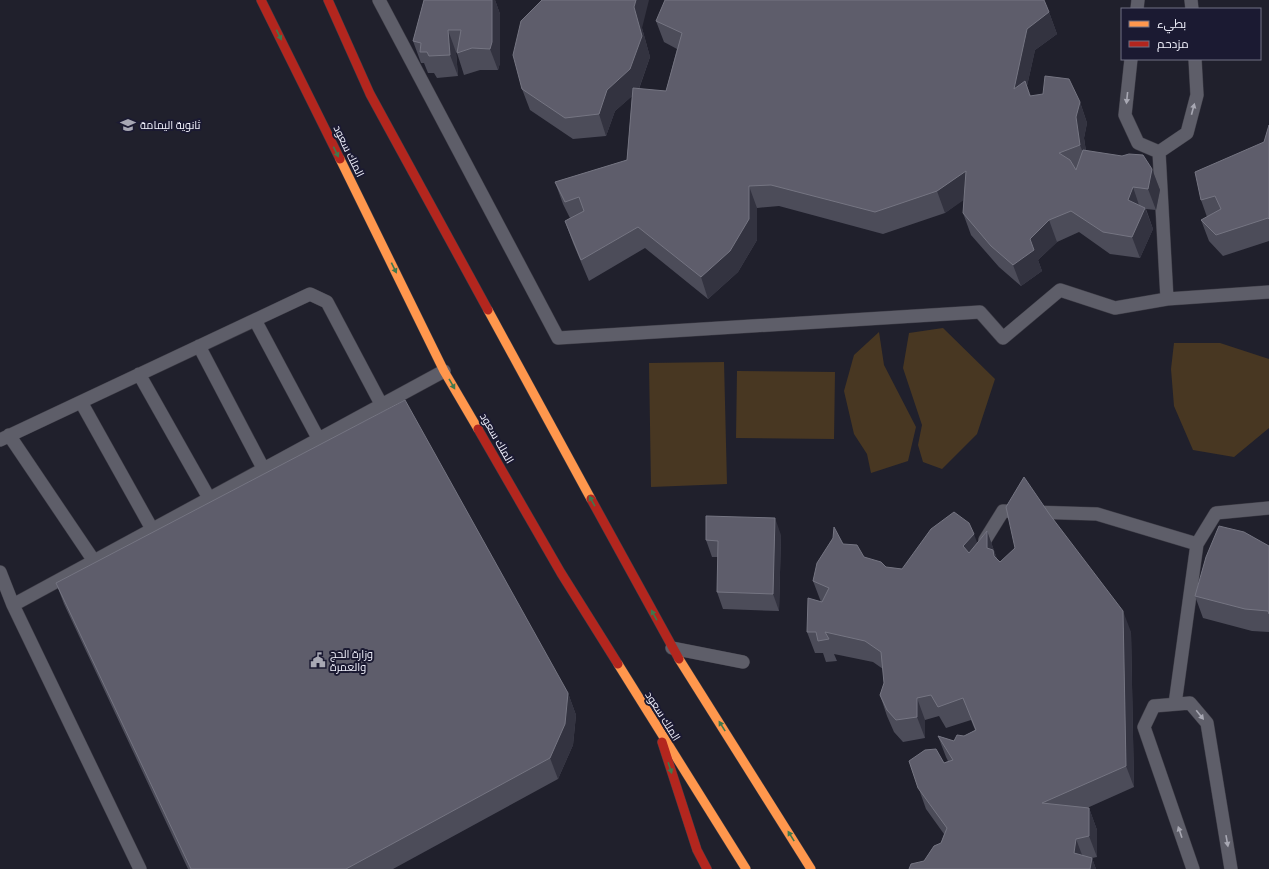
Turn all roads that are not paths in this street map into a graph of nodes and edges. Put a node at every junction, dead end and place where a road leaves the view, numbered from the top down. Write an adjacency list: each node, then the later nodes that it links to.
1 (261, 0): 11 (main road, الملك سعود, one-way to 11)
2 (328, 0): 26 (main road, one-way to 2)
3 (379, 0): 8 (lane)
4 (1131, 60): 6 (lane, one-way to 6)
5 (1195, 60): 6 (lane, one-way to 5)
6 (1159, 152): 8 (lane)
7 (1269, 292): 8 (lane)
8 (1167, 299)
9 (255, 320): 10 (lane); 14 (lane); 16 (lane)
10 (199, 346): 12 (lane); 17 (lane)
11 (444, 371): 14 (lane); 29 (main road, الملك سعود, one-way to 29)
12 (139, 374): 13 (lane); 18 (lane)
13 (81, 402): 15 (lane); 20 (lane)
14 (381, 404): 16 (lane)
15 (4, 438): 23 (lane)
16 (318, 438): 17 (lane)
17 (263, 468): 18 (lane)
18 (209, 498): 20 (lane)
19 (1269, 508): 22 (lane)
20 (152, 529): 23 (lane)
21 (985, 540): 22 (lane)
22 (1197, 544): 28 (lane)
23 (94, 561): 25 (lane)
24 (0, 572): 25 (lane)
25 (13, 605): 30 (lane)
26 (672, 648): 27 (lane); 33 (main road, one-way to 26)
27 (743, 662)
28 (1175, 704): 34 (lane, one-way to 28); 35 (lane, one-way to 35)
29 (658, 731): 31 (main road, one-way to 31); 32 (main road, الملك سعود)
30 (140, 869)
31 (707, 869)
32 (746, 869)
33 (811, 869)
34 (1193, 869)
35 (1231, 869)

